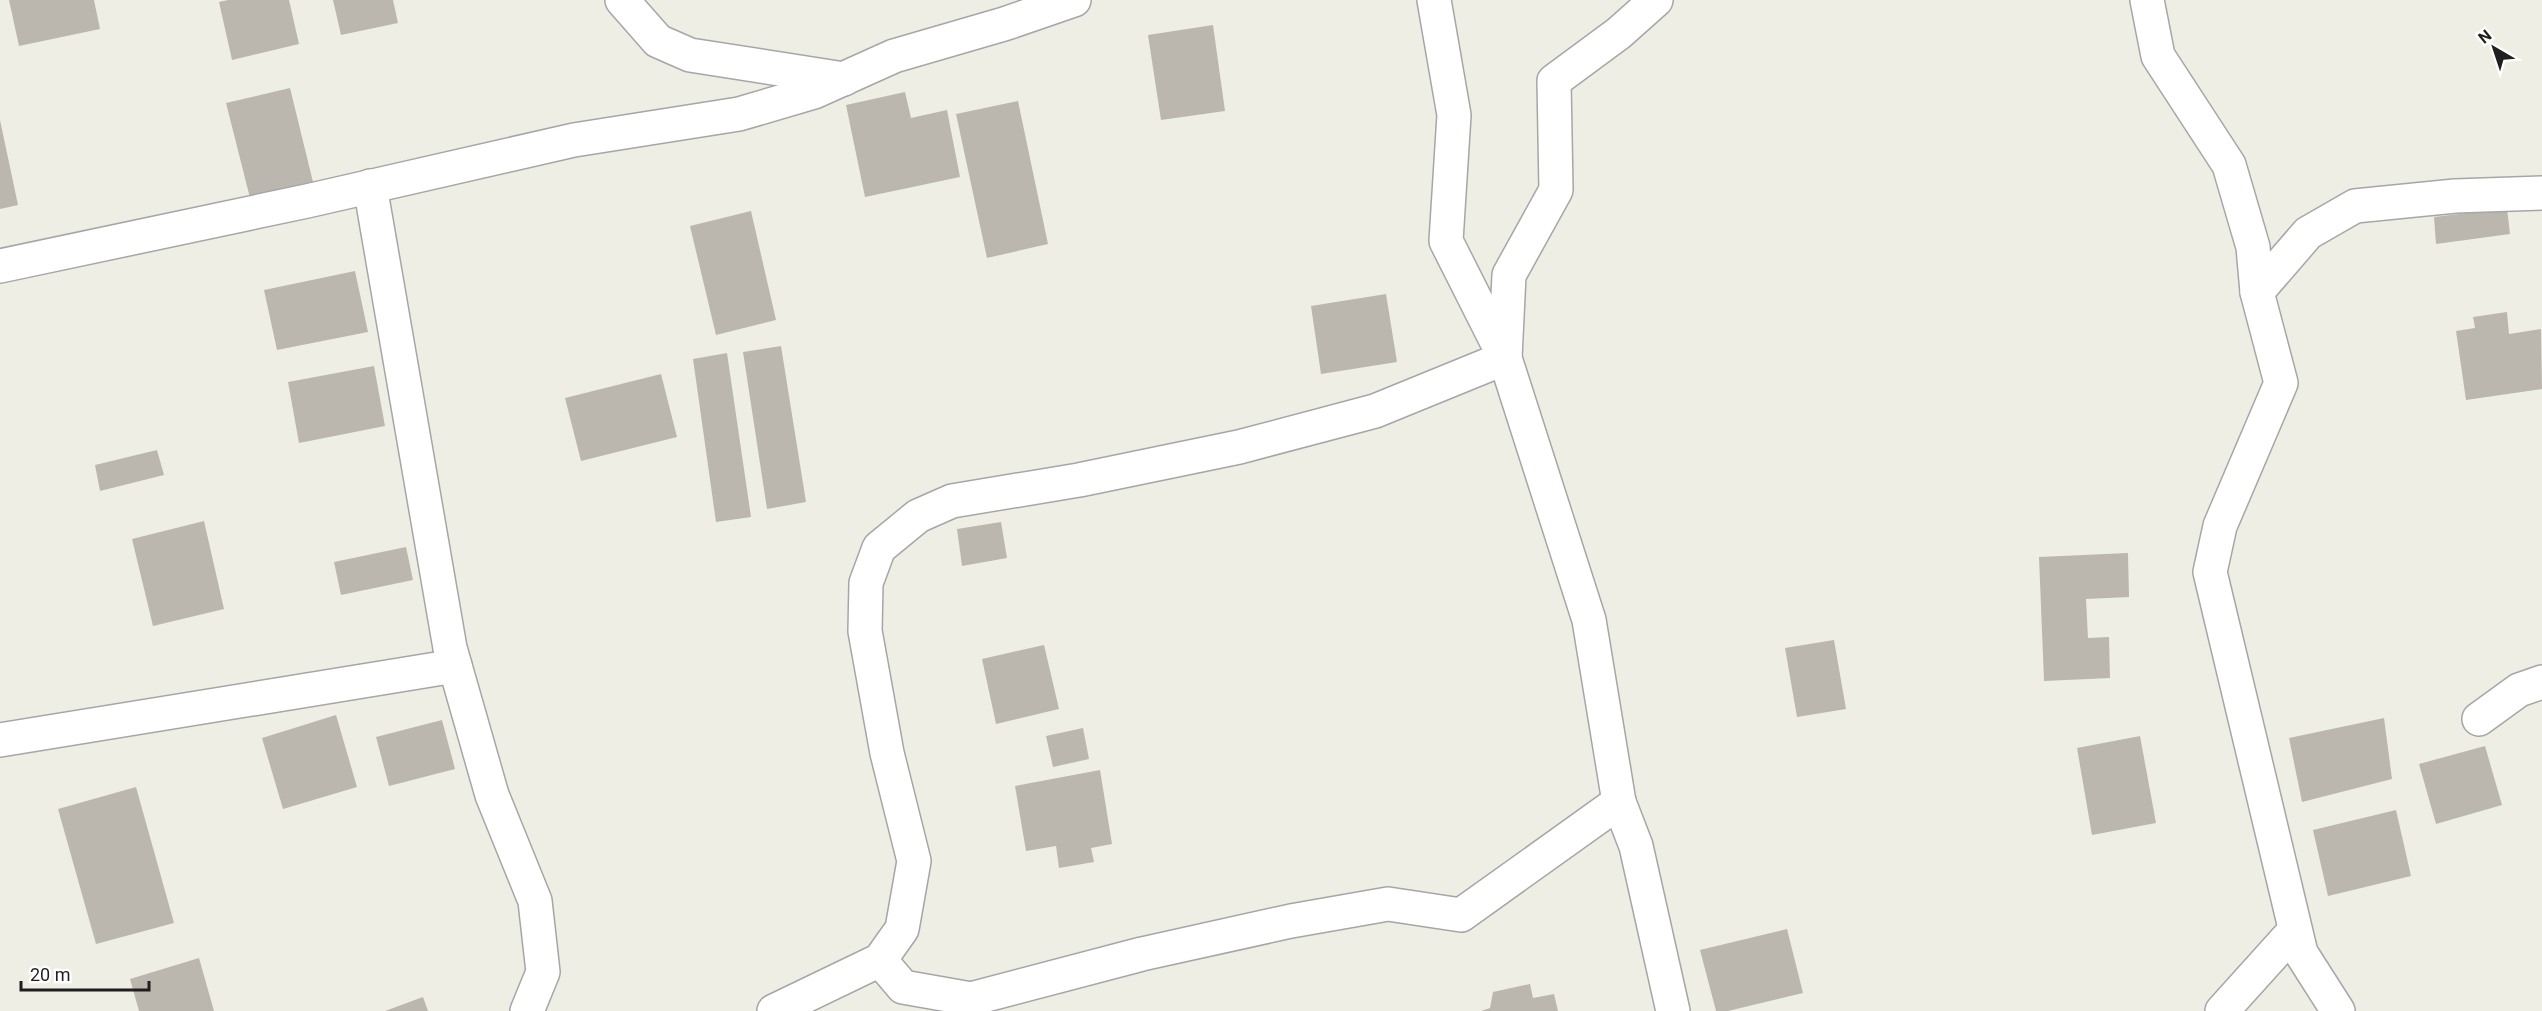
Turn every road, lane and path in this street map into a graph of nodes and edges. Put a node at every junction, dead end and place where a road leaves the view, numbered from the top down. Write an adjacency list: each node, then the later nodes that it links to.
1 (622, 0): 6 (street)
2 (1074, 0): 6 (street)
3 (1434, 0): 11 (street)
4 (1656, 0): 11 (street)
5 (2147, 0): 10 (street)
6 (844, 79): 7 (street)
7 (370, 186): 9 (street); 12 (street)
8 (2542, 194): 10 (street)
9 (0, 266)
10 (2257, 292): 17 (street)
11 (1505, 358): 16 (street); 18 (street)
12 (455, 666): 15 (street); 19 (street)
13 (2542, 682): 14 (street)
14 (2479, 718)
15 (0, 740)
16 (1619, 802): 18 (street); 21 (street)
17 (2295, 930): 22 (street); 23 (street)
18 (880, 960): 20 (street)
19 (527, 1011)
20 (774, 1011)
21 (1673, 1011)
22 (2222, 1011)
23 (2338, 1011)

